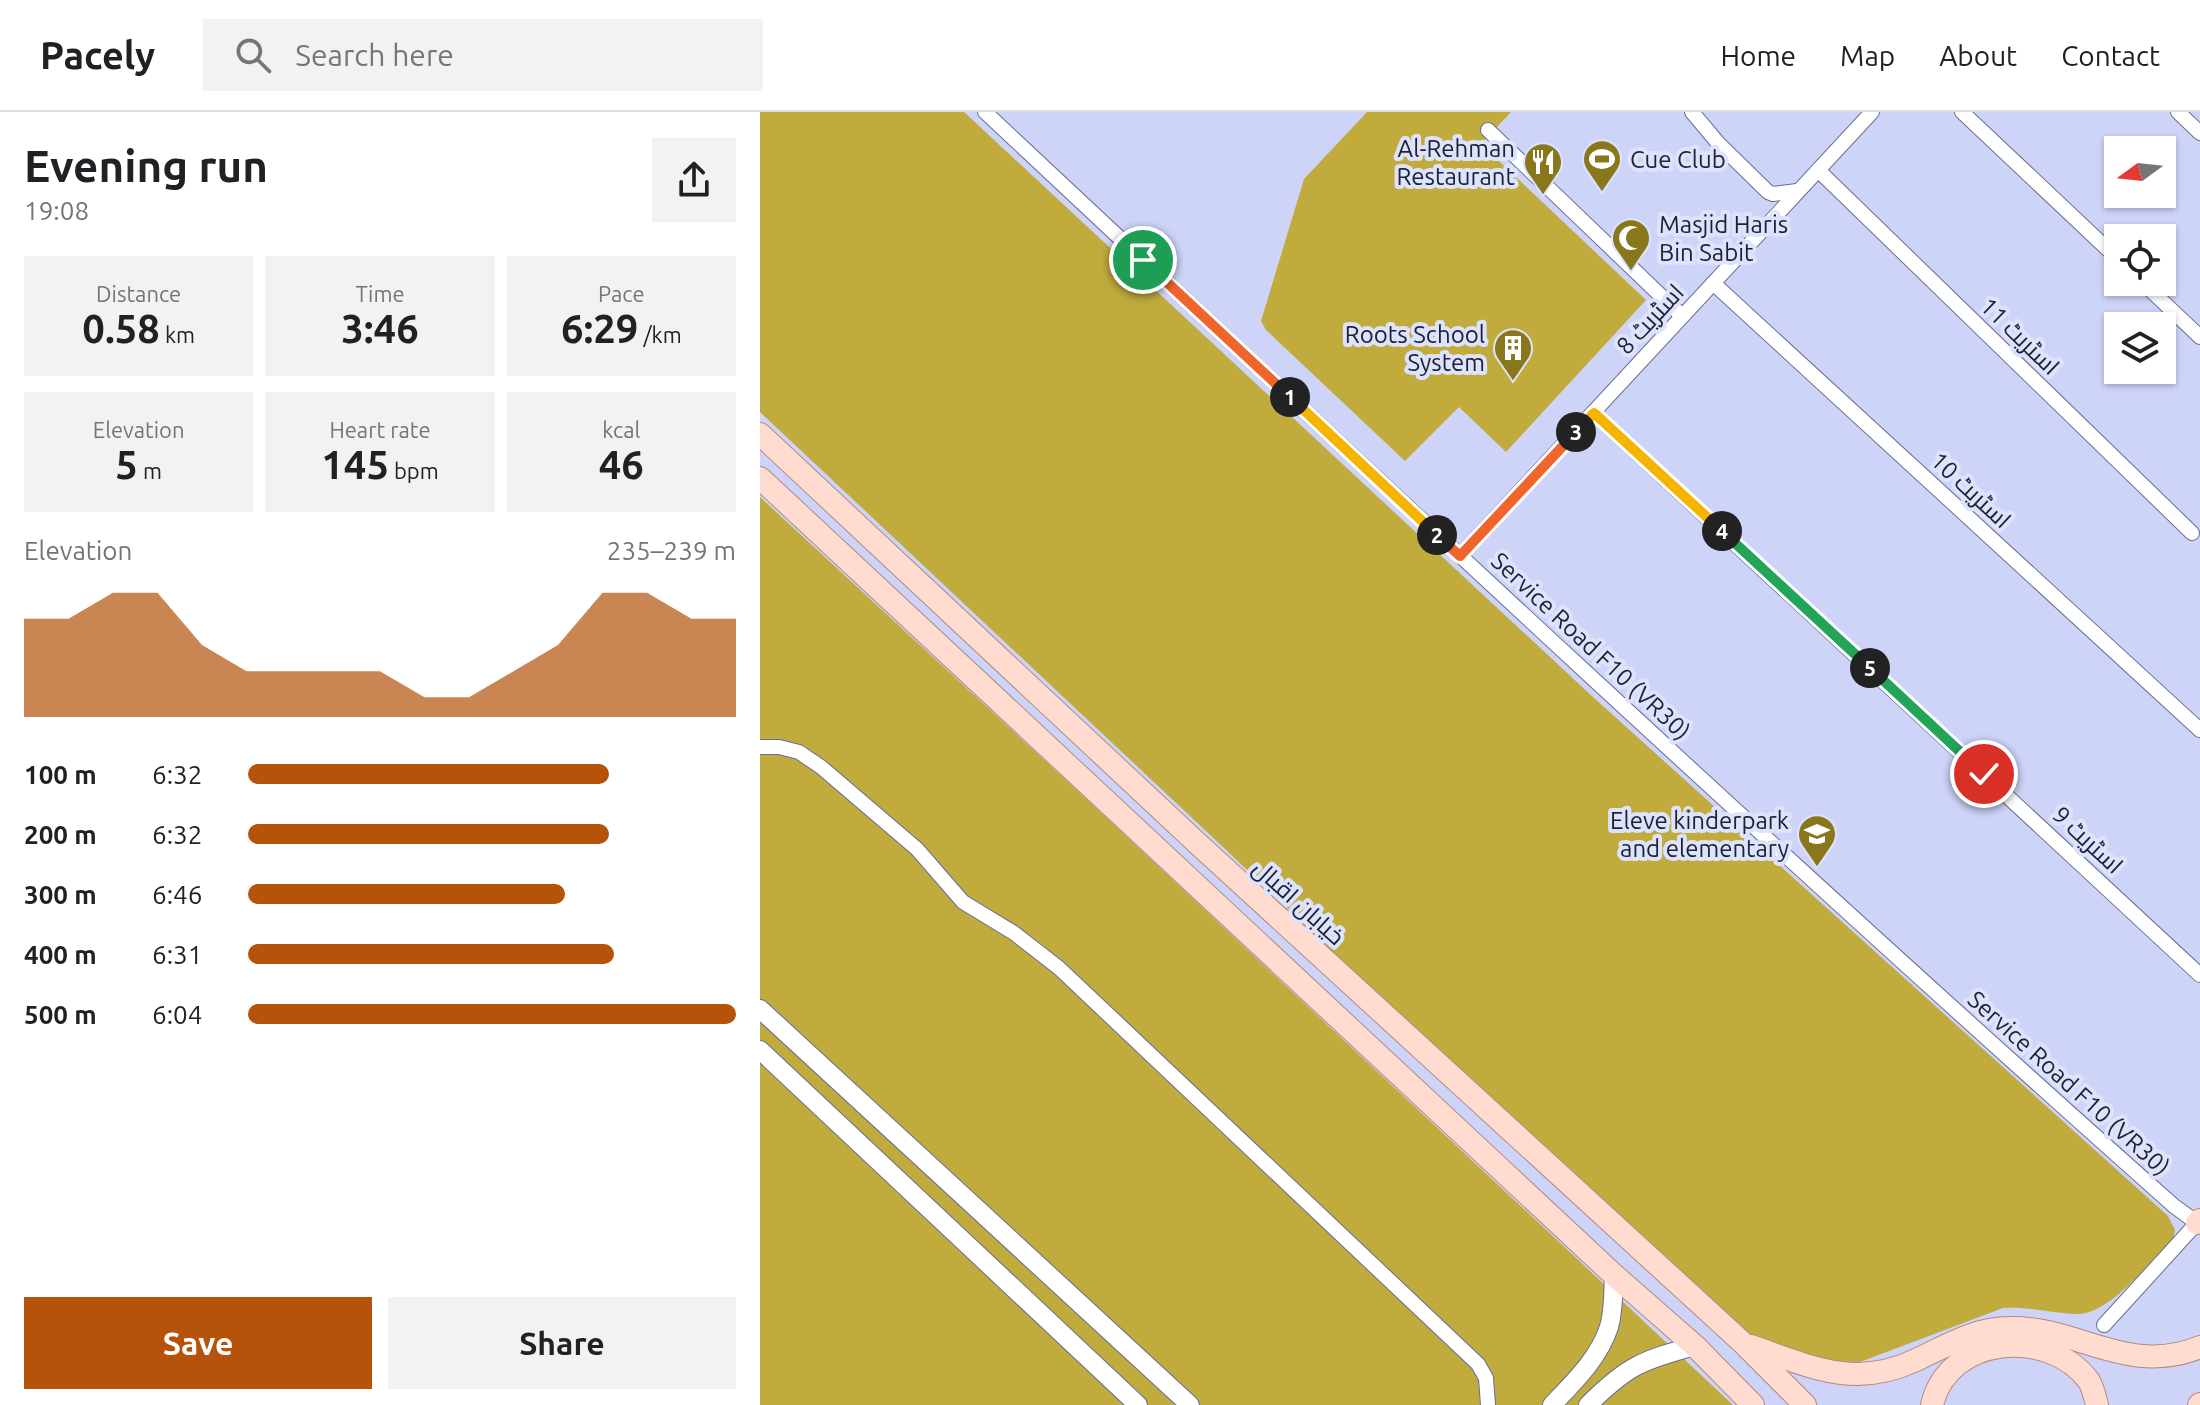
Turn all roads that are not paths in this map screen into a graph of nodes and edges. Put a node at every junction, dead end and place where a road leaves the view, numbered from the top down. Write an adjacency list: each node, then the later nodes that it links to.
1 (985, 112): 19 (street, Service Road F10 (VR30))
2 (1692, 112): 9 (street)
3 (1872, 112): 8 (street, اسٹریٹ 8)
4 (1962, 112): 10 (street)
5 (2178, 112): 7 (street)
6 (1488, 130): 13 (street)
7 (2200, 133)
8 (1818, 170): 9 (street, اسٹریٹ 8); 18 (street, اسٹریٹ 11)
9 (1797, 191): 11 (street, اسٹریٹ 8)
10 (2104, 246)
11 (1713, 283): 13 (street, اسٹریٹ 8); 20 (street, اسٹریٹ 10)
12 (2157, 296): 14 (street)
13 (1682, 316): 15 (street, اسٹریٹ 8)
14 (2200, 337)
15 (1594, 413): 19 (street, اسٹریٹ 8); 22 (street, اسٹریٹ 9)
16 (760, 434): 28 (main road, خیابان اقبال)
17 (760, 478): 26 (main road)
18 (2192, 533)
19 (1460, 556): 25 (street, Service Road F10 (VR30))
20 (2200, 730)
21 (760, 747): 33 (street)
22 (2200, 975)
23 (760, 1009): 32 (street)
24 (760, 1050): 31 (street)
25 (2199, 1223): 27 (street)
26 (1614, 1275): 29 (main road); 34 (street)
27 (2104, 1325)
28 (1743, 1343): 30 (main road); 37 (main road, خیابان اقبال)
29 (1695, 1346): 35 (street); 36 (main road)
30 (2200, 1347)
31 (1138, 1405)
32 (1190, 1405)
33 (1488, 1405)
34 (1552, 1405)
35 (1588, 1405)
36 (1753, 1405)
37 (1805, 1405)
38 (1932, 1405): 39 (main road)
39 (2097, 1405)

